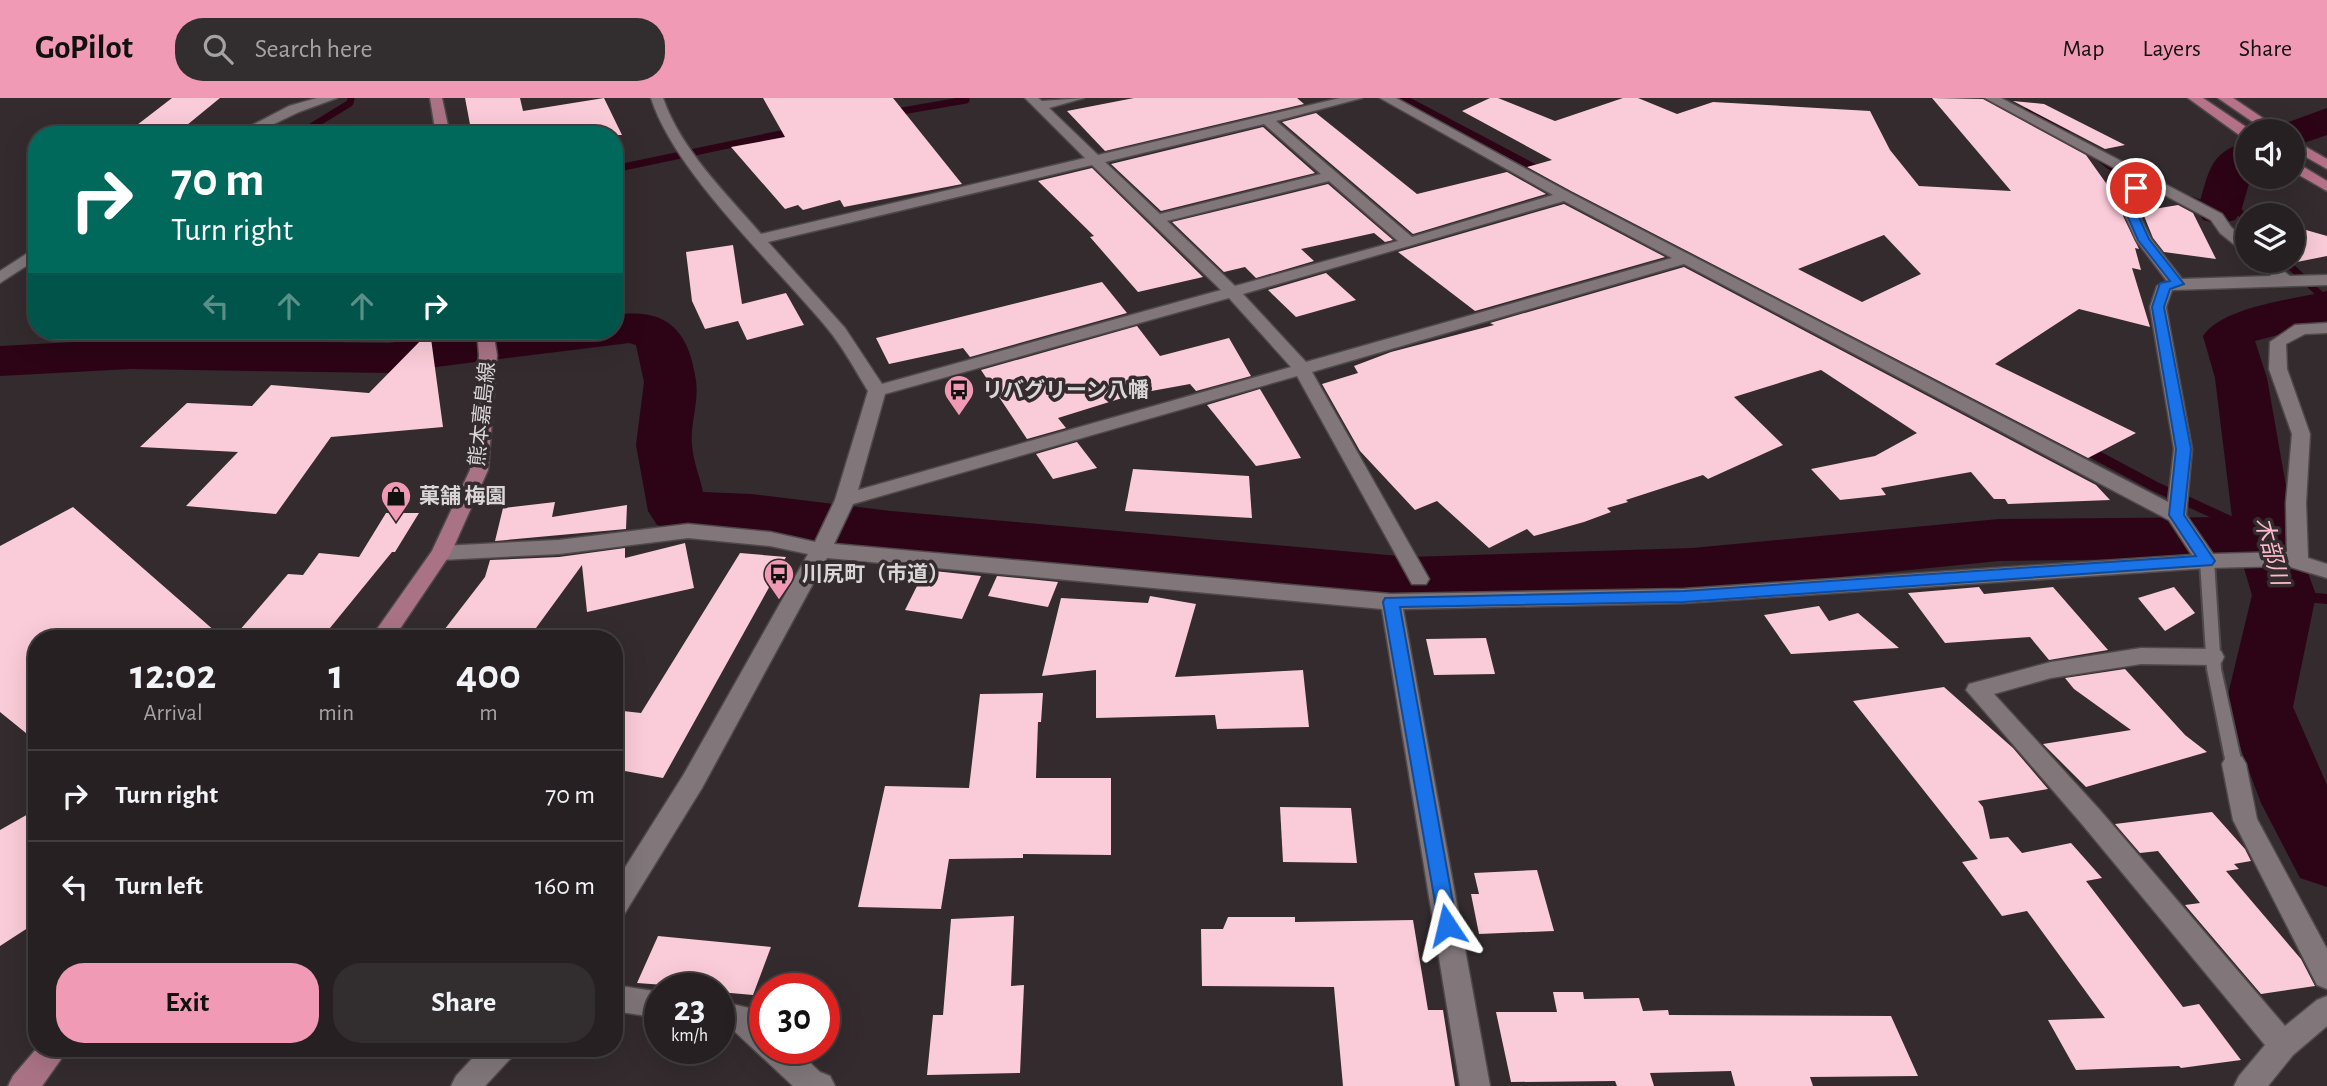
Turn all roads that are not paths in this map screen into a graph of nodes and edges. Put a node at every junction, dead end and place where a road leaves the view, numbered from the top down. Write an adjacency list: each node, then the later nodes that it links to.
1 (331, 98): 14 (street)
2 (657, 98): 25 (street)
3 (1078, 98): 10 (street)
4 (1356, 98): 12 (street)
5 (1387, 98): 23 (street)
6 (1991, 98): 20 (street)
7 (2194, 98): 13 (highway)
8 (2224, 98): 11 (highway)
9 (440, 99): 15 (main road)
10 (1035, 102): 17 (street)
11 (2257, 119)
12 (1267, 120): 17 (street); 21 (street)
13 (2235, 125)
14 (259, 126)
15 (442, 126)
16 (2305, 150): 18 (highway)
17 (1094, 161): 24 (street); 25 (street)
18 (2327, 165)
19 (2305, 173): 22 (highway)
20 (2136, 174): 26 (street); 34 (street)
21 (1331, 176): 24 (street); 27 (street)
22 (2327, 187)
23 (1565, 196): 27 (street); 29 (street)
24 (1157, 219): 35 (street)
25 (760, 239): 39 (street)
26 (2235, 239)
27 (1409, 243): 35 (street)
28 (28, 258): 31 (street)
29 (1686, 259): 38 (street); 41 (street)
30 (2276, 273): 33 (street)
31 (0, 278)
32 (2327, 280): 33 (street)
33 (2288, 282): 34 (street)
34 (2178, 284): 41 (street)
35 (1232, 292): 38 (street); 39 (street)
36 (2327, 328): 45 (street)
37 (487, 340): 43 (main road, 熊本嘉島線)
38 (1301, 367): 40 (street); 47 (street)
39 (877, 391): 40 (street)
40 (845, 500): 42 (street)
41 (2176, 515): 44 (street)
42 (824, 541): 43 (street); 48 (street); 52 (street)
43 (441, 553): 49 (main road, 熊本嘉島線)
44 (2207, 561): 45 (street); 48 (street); 50 (lane)
45 (2292, 561): 46 (street)
46 (2327, 571)
47 (1419, 579)
48 (1391, 602): 66 (street)
49 (386, 630)
50 (2213, 657): 51 (lane); 59 (street)
51 (2234, 764): 53 (street)
52 (623, 894)
53 (2327, 976)
54 (623, 999): 55 (street)
55 (644, 1003)
56 (2327, 1009): 59 (street)
57 (735, 1016): 58 (street)
58 (749, 1026)
59 (2283, 1045): 67 (street)
60 (47, 1057): 63 (main road)
61 (493, 1057): 64 (street)
62 (790, 1064): 65 (street)
63 (23, 1086)
64 (466, 1086)
65 (820, 1086)
66 (1475, 1086)
67 (2249, 1086)

